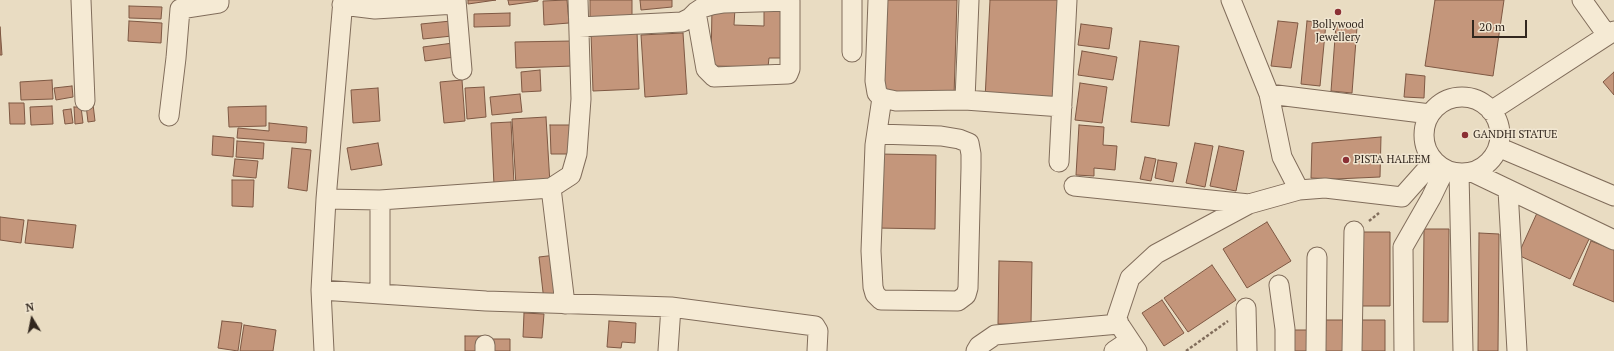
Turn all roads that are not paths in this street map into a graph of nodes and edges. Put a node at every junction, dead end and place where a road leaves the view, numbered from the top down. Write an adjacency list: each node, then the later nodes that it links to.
1 (81, 0): 20 (street)
2 (219, 0): 24 (street)
3 (578, 0): 13 (street)
4 (852, 0): 15 (street)
5 (878, 0): 18 (street)
6 (970, 0): 19 (street)
7 (1067, 0): 21 (street)
8 (1231, 0): 17 (street)
9 (1582, 0): 14 (street)
10 (456, 2): 11 (street); 16 (street)
11 (343, 3): 34 (street)
12 (696, 12): 12 (street); 13 (street)
13 (579, 27): 30 (street)
14 (1611, 33): 22 (street)
15 (852, 52)
16 (462, 70)
17 (1269, 94): 23 (street); 31 (street)
18 (882, 98): 19 (street); 25 (street)
19 (966, 100): 21 (street)
20 (85, 102)
21 (1062, 107): 27 (street)
22 (1491, 111): 23 (street); 26 (street)
23 (1430, 114): 28 (street)
24 (169, 116)
25 (877, 134): 25 (street)
26 (1498, 147): 28 (street); 33 (street)
27 (1059, 162)
28 (1452, 169): 31 (street); 32 (street); 56 (street); 57 (street)
29 (1074, 186): 36 (street)
30 (552, 188): 35 (street); 43 (street)
31 (1299, 190): 36 (street)
32 (1508, 190): 38 (street); 58 (street)
33 (1614, 196)
34 (326, 200): 35 (street); 41 (street)
35 (380, 200): 42 (street)
36 (1249, 204): 46 (street)
37 (1354, 231): 55 (street)
38 (1614, 240)
39 (1317, 257): 54 (street)
40 (1279, 285): 53 (street)
41 (321, 290): 42 (street); 48 (street)
42 (380, 294): 43 (street)
43 (565, 304): 44 (street)
44 (671, 307): 49 (street); 50 (street)
45 (1246, 308): 52 (street)
46 (1118, 324): 47 (street); 51 (street)
47 (1127, 348)
48 (324, 351)
49 (668, 351)
50 (817, 351)
51 (976, 351)
52 (1247, 351)
53 (1285, 351)
54 (1316, 351)
55 (1352, 351)
56 (1404, 351)
57 (1463, 351)
58 (1517, 351)

